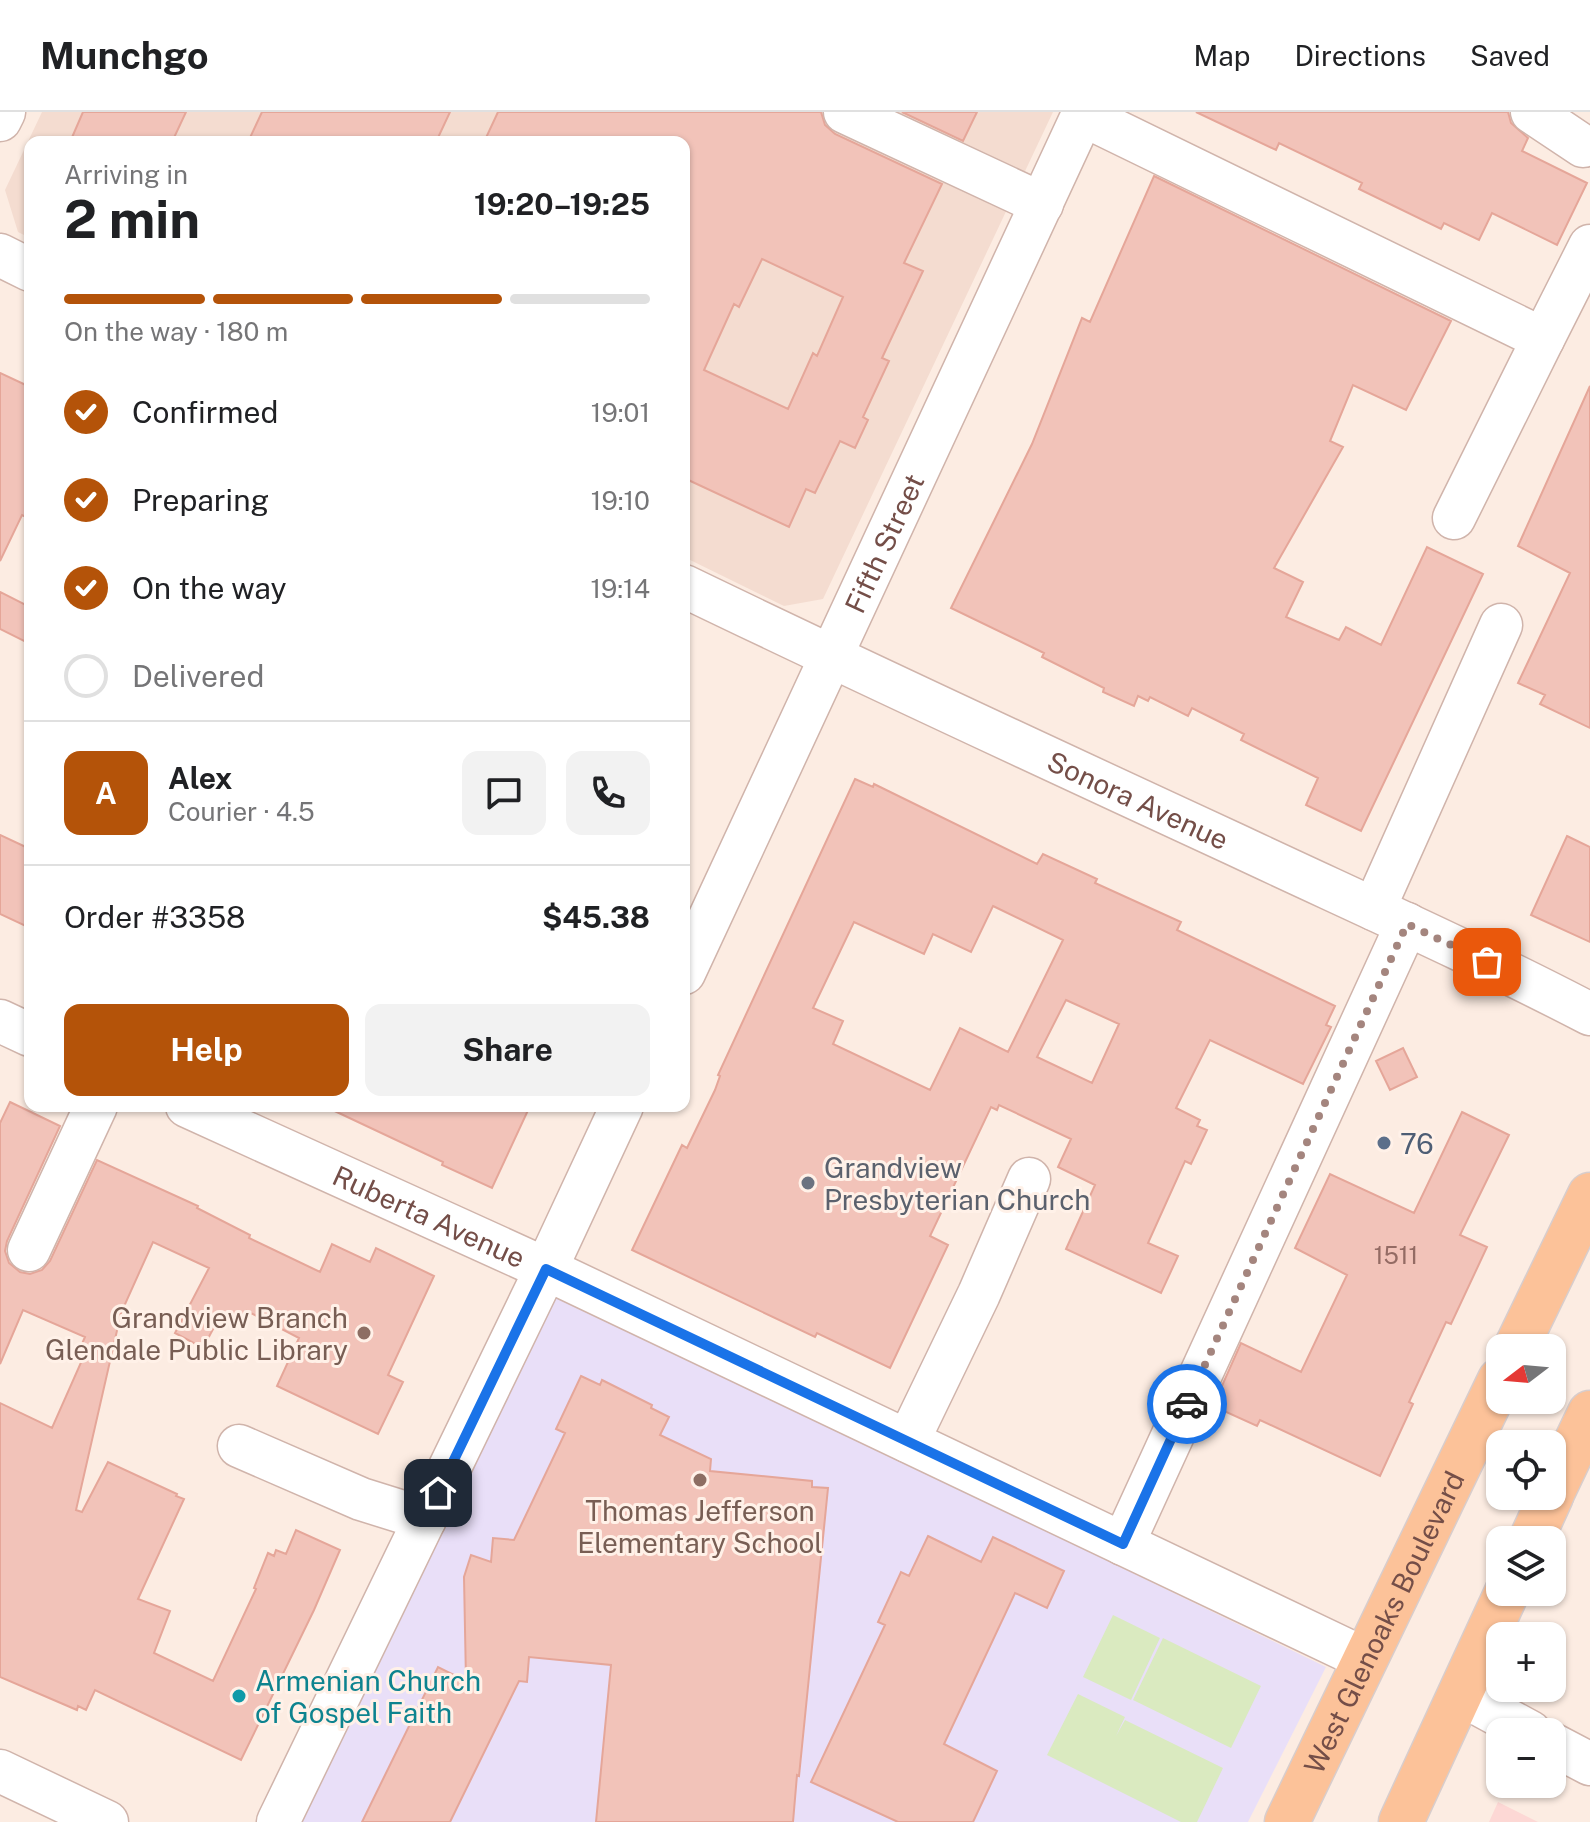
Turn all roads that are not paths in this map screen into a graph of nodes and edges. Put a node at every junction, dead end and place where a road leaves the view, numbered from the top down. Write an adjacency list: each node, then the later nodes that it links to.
1 (4, 112): 5 (street)
2 (845, 112): 7 (street)
3 (1532, 112): 6 (street)
4 (1084, 113): 7 (street, Fifth Street); 11 (street)
5 (0, 120)
6 (1583, 146)
7 (1042, 204): 15 (street, Fifth Street)
8 (1590, 246): 11 (street)
9 (0, 255): 10 (street)
10 (24, 267)
11 (1543, 339): 12 (street)
12 (1454, 518)
13 (690, 589): 15 (street, Sonora Avenue)
14 (1501, 625): 16 (street)
15 (831, 658): 16 (street, Sonora Avenue); 17 (street, Fifth Street)
16 (1390, 916): 18 (street, Sonora Avenue); 35 (street)
17 (690, 960)
18 (1590, 1014)
19 (0, 1021): 20 (street)
20 (24, 1032)
21 (93, 1112): 26 (street)
22 (200, 1112): 27 (street, Ruberta Avenue)
23 (619, 1112): 27 (street)
24 (1029, 1179): 31 (street)
25 (1590, 1195): 28 (main road)
26 (29, 1250)
27 (546, 1269): 31 (street, Ruberta Avenue); 34 (street)
28 (1523, 1334)
29 (1486, 1409): 37 (main road, West Glenoaks Boulevard)
30 (1590, 1413): 33 (main road)
31 (908, 1441): 35 (street, Ruberta Avenue)
32 (239, 1446): 34 (street)
33 (1566, 1463)
34 (425, 1519): 44 (street)
35 (1123, 1544): 37 (street, Ruberta Avenue)
36 (1501, 1606): 38 (main road)
37 (1365, 1659): 45 (main road, West Glenoaks Boulevard)
38 (1460, 1694): 39 (street); 46 (main road)
39 (1504, 1718)
40 (1566, 1751): 41 (street)
41 (1590, 1764)
42 (0, 1771): 43 (street)
43 (107, 1822)
44 (278, 1822)
45 (1287, 1822)
46 (1401, 1822)

